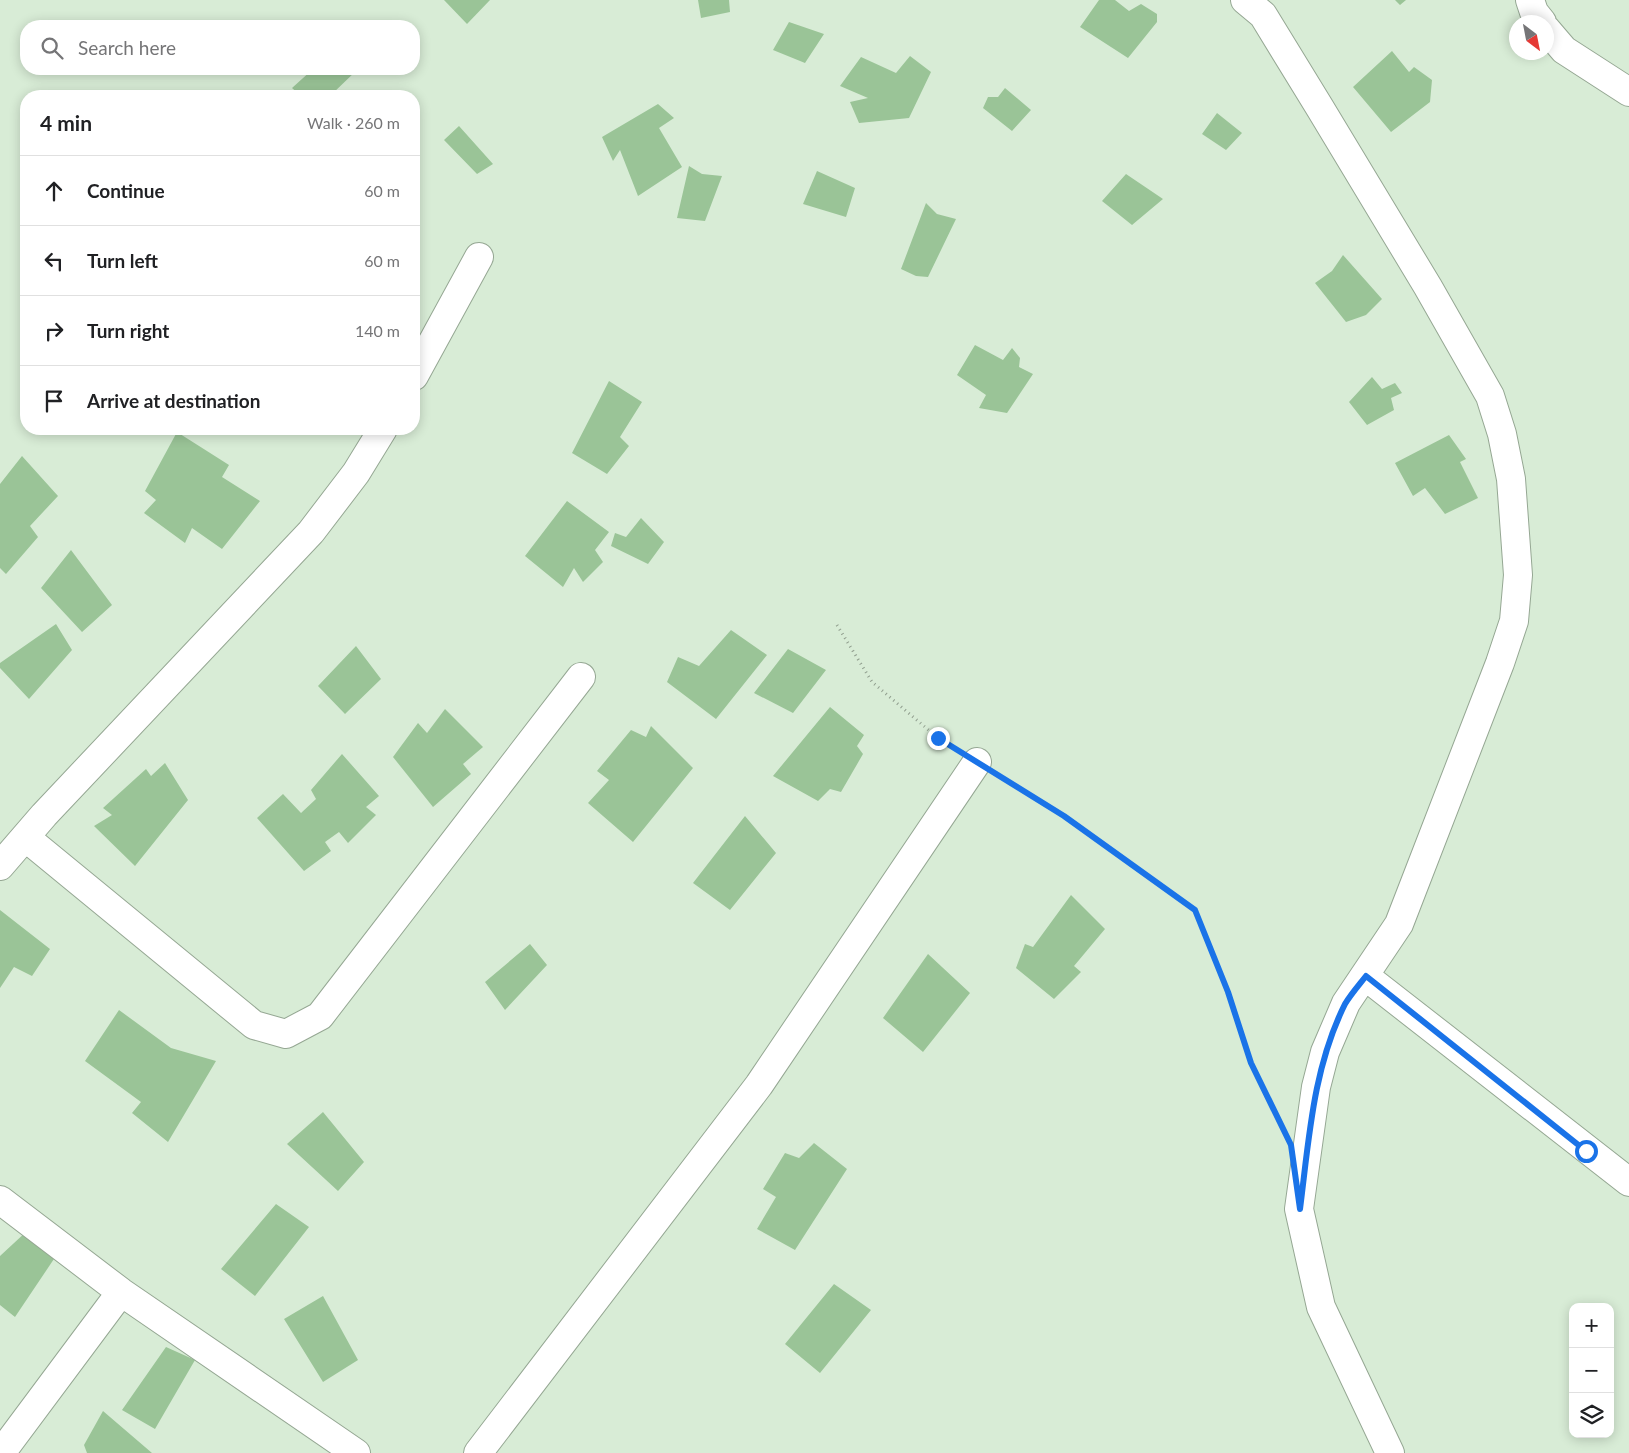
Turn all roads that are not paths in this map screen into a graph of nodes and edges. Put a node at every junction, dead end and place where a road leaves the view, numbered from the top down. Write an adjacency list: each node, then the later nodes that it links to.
1 (1530, 0): 3 (street)
2 (1262, 5): 13 (street)
3 (1536, 15)
4 (1554, 38): 5 (street)
5 (1629, 92)
6 (479, 257): 7 (street)
7 (420, 365)
8 (379, 435): 11 (street)
9 (581, 677): 11 (street)
10 (977, 762): 19 (street)
11 (25, 837): 12 (street)
12 (0, 866)
13 (1366, 976): 14 (street); 20 (street)
14 (1629, 1182)
15 (0, 1200): 16 (street)
16 (121, 1292): 17 (street); 18 (street)
17 (1, 1453)
18 (356, 1453)
19 (478, 1453)
20 (1390, 1453)

